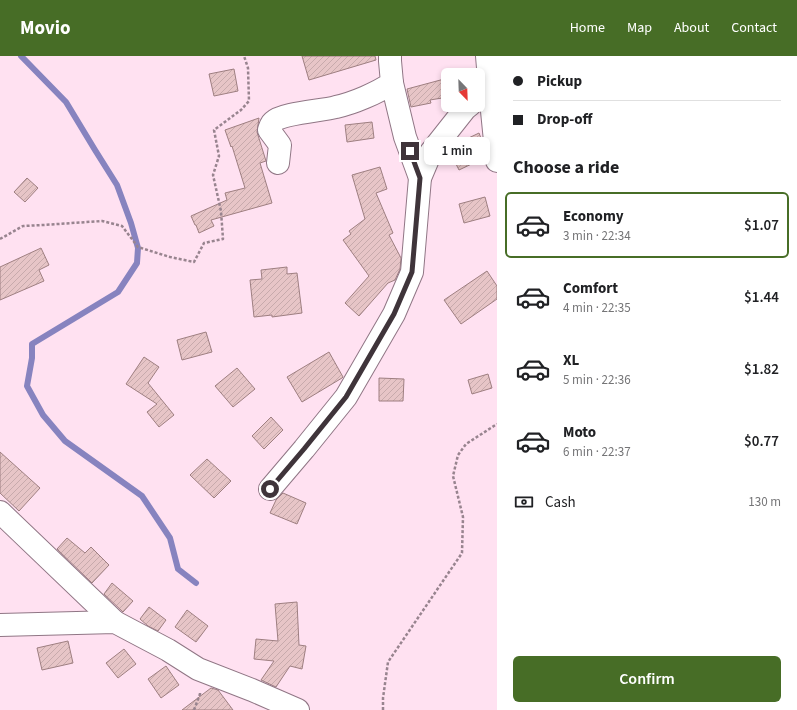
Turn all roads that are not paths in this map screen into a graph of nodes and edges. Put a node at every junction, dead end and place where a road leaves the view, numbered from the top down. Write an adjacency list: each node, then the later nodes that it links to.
1 (390, 56): 3 (street)
2 (487, 56): 4 (street)
3 (392, 83): 7 (street); 8 (street)
4 (488, 92): 6 (street)
5 (463, 112): 8 (street)
6 (497, 161)
7 (278, 163)
8 (420, 178): 9 (street)
9 (270, 489)
10 (0, 512): 11 (street)
11 (115, 622): 12 (street); 13 (street)
12 (0, 625)
13 (298, 710)

